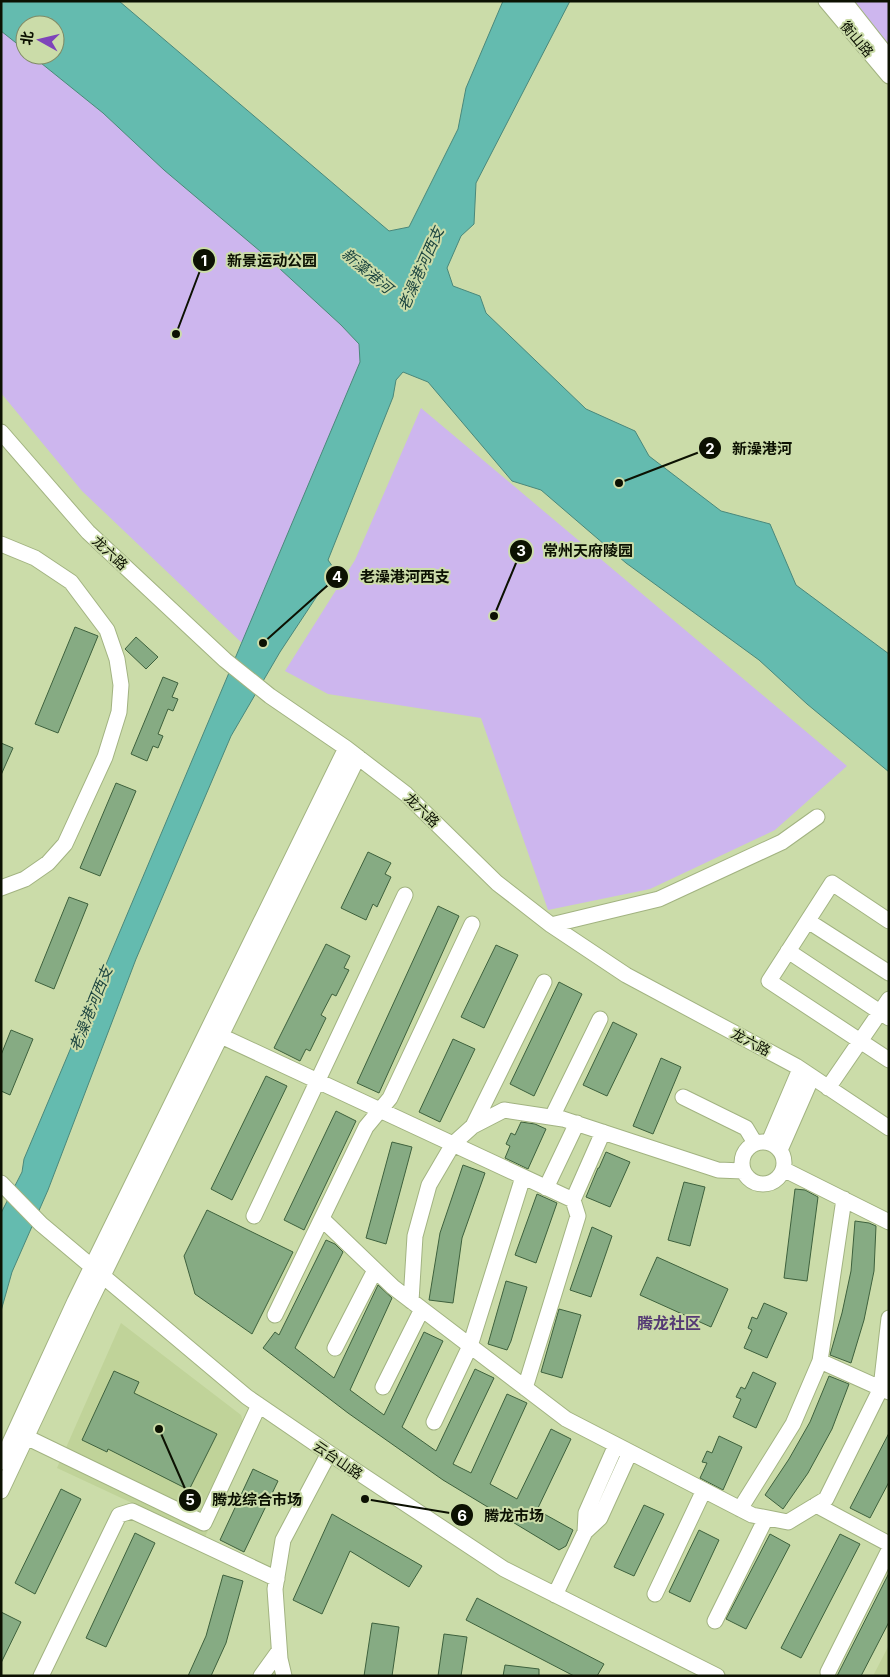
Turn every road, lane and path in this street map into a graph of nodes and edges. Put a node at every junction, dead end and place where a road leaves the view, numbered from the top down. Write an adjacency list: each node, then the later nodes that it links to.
1 (826, 1): 4 (street, 衡山路)
2 (844, 1): 3 (street, 衡山路)
3 (889, 58)
4 (889, 76)
5 (1, 432): 7 (street, 龙六路)
6 (1, 544): 10 (street)
7 (346, 748): 8 (street, 龙六路); 48 (street)
8 (358, 757): 15 (street, 龙六路); 22 (street)
9 (817, 817): 15 (street)
10 (1, 888)
11 (405, 896): 26 (street)
12 (808, 921): 13 (street); 16 (street); 17 (street)
13 (889, 921)
14 (472, 924): 29 (street)
15 (551, 925): 25 (street, 龙六路)
16 (788, 951): 20 (street); 23 (street)
17 (889, 973)
18 (544, 982): 32 (street)
19 (889, 999): 20 (street)
20 (884, 1015): 23 (street)
21 (600, 1019): 30 (street)
22 (221, 1036): 26 (street); 48 (street)
23 (860, 1041): 24 (street); 27 (street)
24 (889, 1060)
25 (806, 1073): 27 (street, 龙六路); 36 (street)
26 (318, 1081): 29 (street); 44 (street)
27 (828, 1088): 33 (street, 龙六路)
28 (684, 1097): 36 (street)
29 (380, 1110): 35 (street); 45 (street)
30 (552, 1117): 31 (street); 32 (street)
31 (577, 1123): 34 (street); 41 (street)
32 (473, 1126): 35 (street)
33 (889, 1128)
34 (603, 1132): 38 (street); 42 (street)
35 (452, 1144): 39 (street); 49 (street)
36 (768, 1145): 37 (street); 38 (street)
37 (783, 1169): 38 (street); 43 (street)
38 (743, 1171)
39 (523, 1177): 41 (street); 52 (street)
40 (1, 1183): 48 (street, 云台山路)
41 (546, 1188): 42 (street)
42 (573, 1200): 56 (street)
43 (844, 1200): 46 (street); 54 (street)
44 (254, 1216)
45 (322, 1219): 47 (street); 50 (street)
46 (889, 1222)
47 (375, 1270): 49 (street); 53 (street)
48 (97, 1272): 58 (street, 云台山路); 60 (street); 64 (street)
49 (417, 1305): 52 (street); 55 (street)
50 (275, 1315)
51 (889, 1318): 57 (street)
52 (470, 1346): 56 (street); 59 (street)
53 (335, 1348)
54 (820, 1361): 57 (street); 68 (street)
55 (383, 1388)
56 (525, 1388): 61 (street)
57 (885, 1390): 67 (street)
58 (259, 1405): 60 (street); 63 (street, 云台山路)
59 (434, 1422)
60 (26, 1438): 66 (street)
61 (616, 1445): 62 (street); 70 (street)
62 (630, 1452): 65 (street); 70 (street)
63 (329, 1453): 73 (street); 75 (street, 云台山路)
64 (1, 1462)
65 (704, 1490): 68 (street); 74 (street)
66 (1, 1491)
67 (816, 1505): 69 (street); 71 (street)
68 (740, 1509): 69 (street)
69 (766, 1518): 76 (street)
70 (585, 1532): 75 (street)
71 (889, 1544)
72 (889, 1550): 78 (street)
73 (277, 1579): 77 (street); 79 (street)
74 (655, 1594)
75 (555, 1595): 82 (street, 云台山路)
76 (715, 1621)
77 (279, 1651): 80 (street); 81 (street)
78 (828, 1672)
79 (41, 1676)
80 (262, 1676)
81 (284, 1676)
82 (717, 1676)

